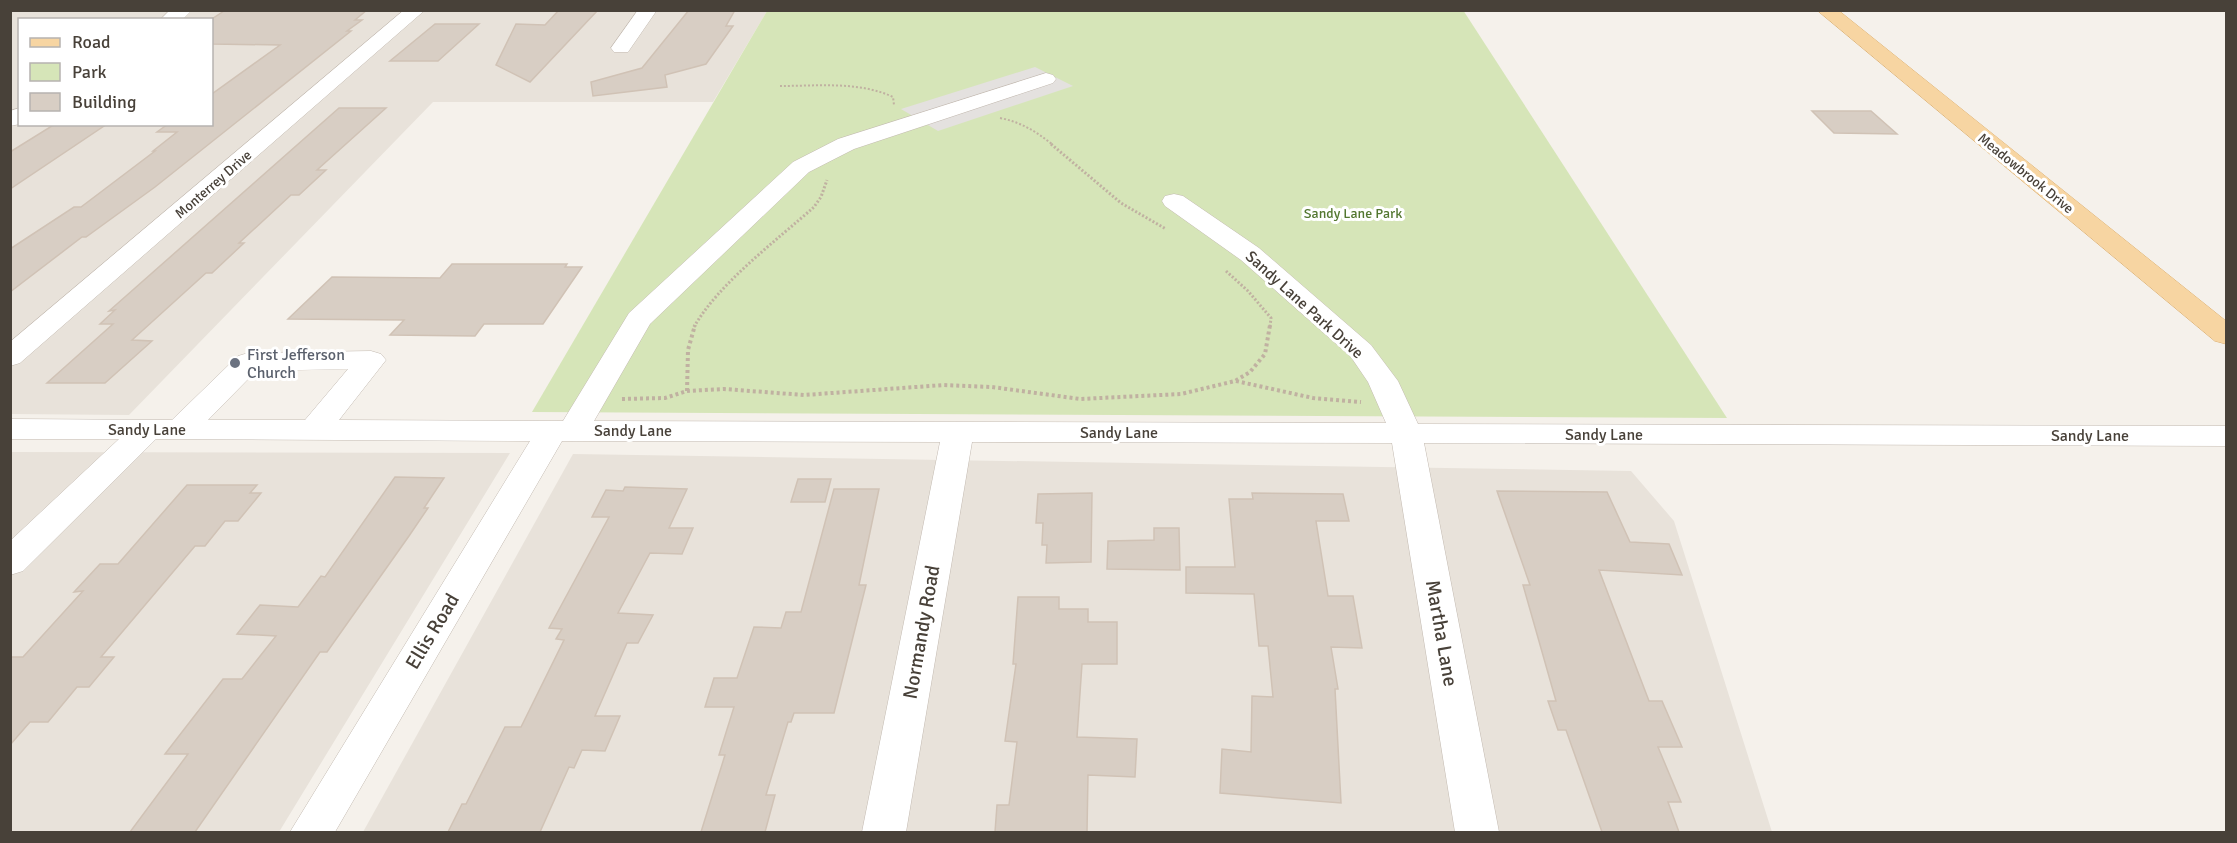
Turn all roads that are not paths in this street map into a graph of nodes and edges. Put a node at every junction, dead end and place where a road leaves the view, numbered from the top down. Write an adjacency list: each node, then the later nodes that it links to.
1 (416, 10): 8 (street, Monterrey Drive)
2 (648, 10): 4 (street)
3 (1826, 10): 7 (main road, Meadowbrook Drive)
4 (621, 48)
5 (1046, 79): 14 (street, Ellis Road)
6 (1174, 201): 9 (street, Sandy Lane Park Drive)
7 (2226, 335)
8 (10, 357)
9 (1399, 417): 15 (street, Sandy Lane); 16 (street, Sandy Lane); 20 (street, Martha Lane)
10 (10, 429): 11 (street, Sandy Lane)
11 (148, 429): 12 (street, Sandy Lane); 17 (street)
12 (181, 429): 13 (street, Sandy Lane); 13 (street)
13 (315, 429): 14 (street, Sandy Lane)
14 (562, 430): 15 (street, Sandy Lane); 18 (street, Ellis Road)
15 (957, 431): 19 (street, Normandy Road)
16 (2226, 436)
17 (10, 562)
18 (312, 832)
19 (884, 832)
20 (1477, 832)

